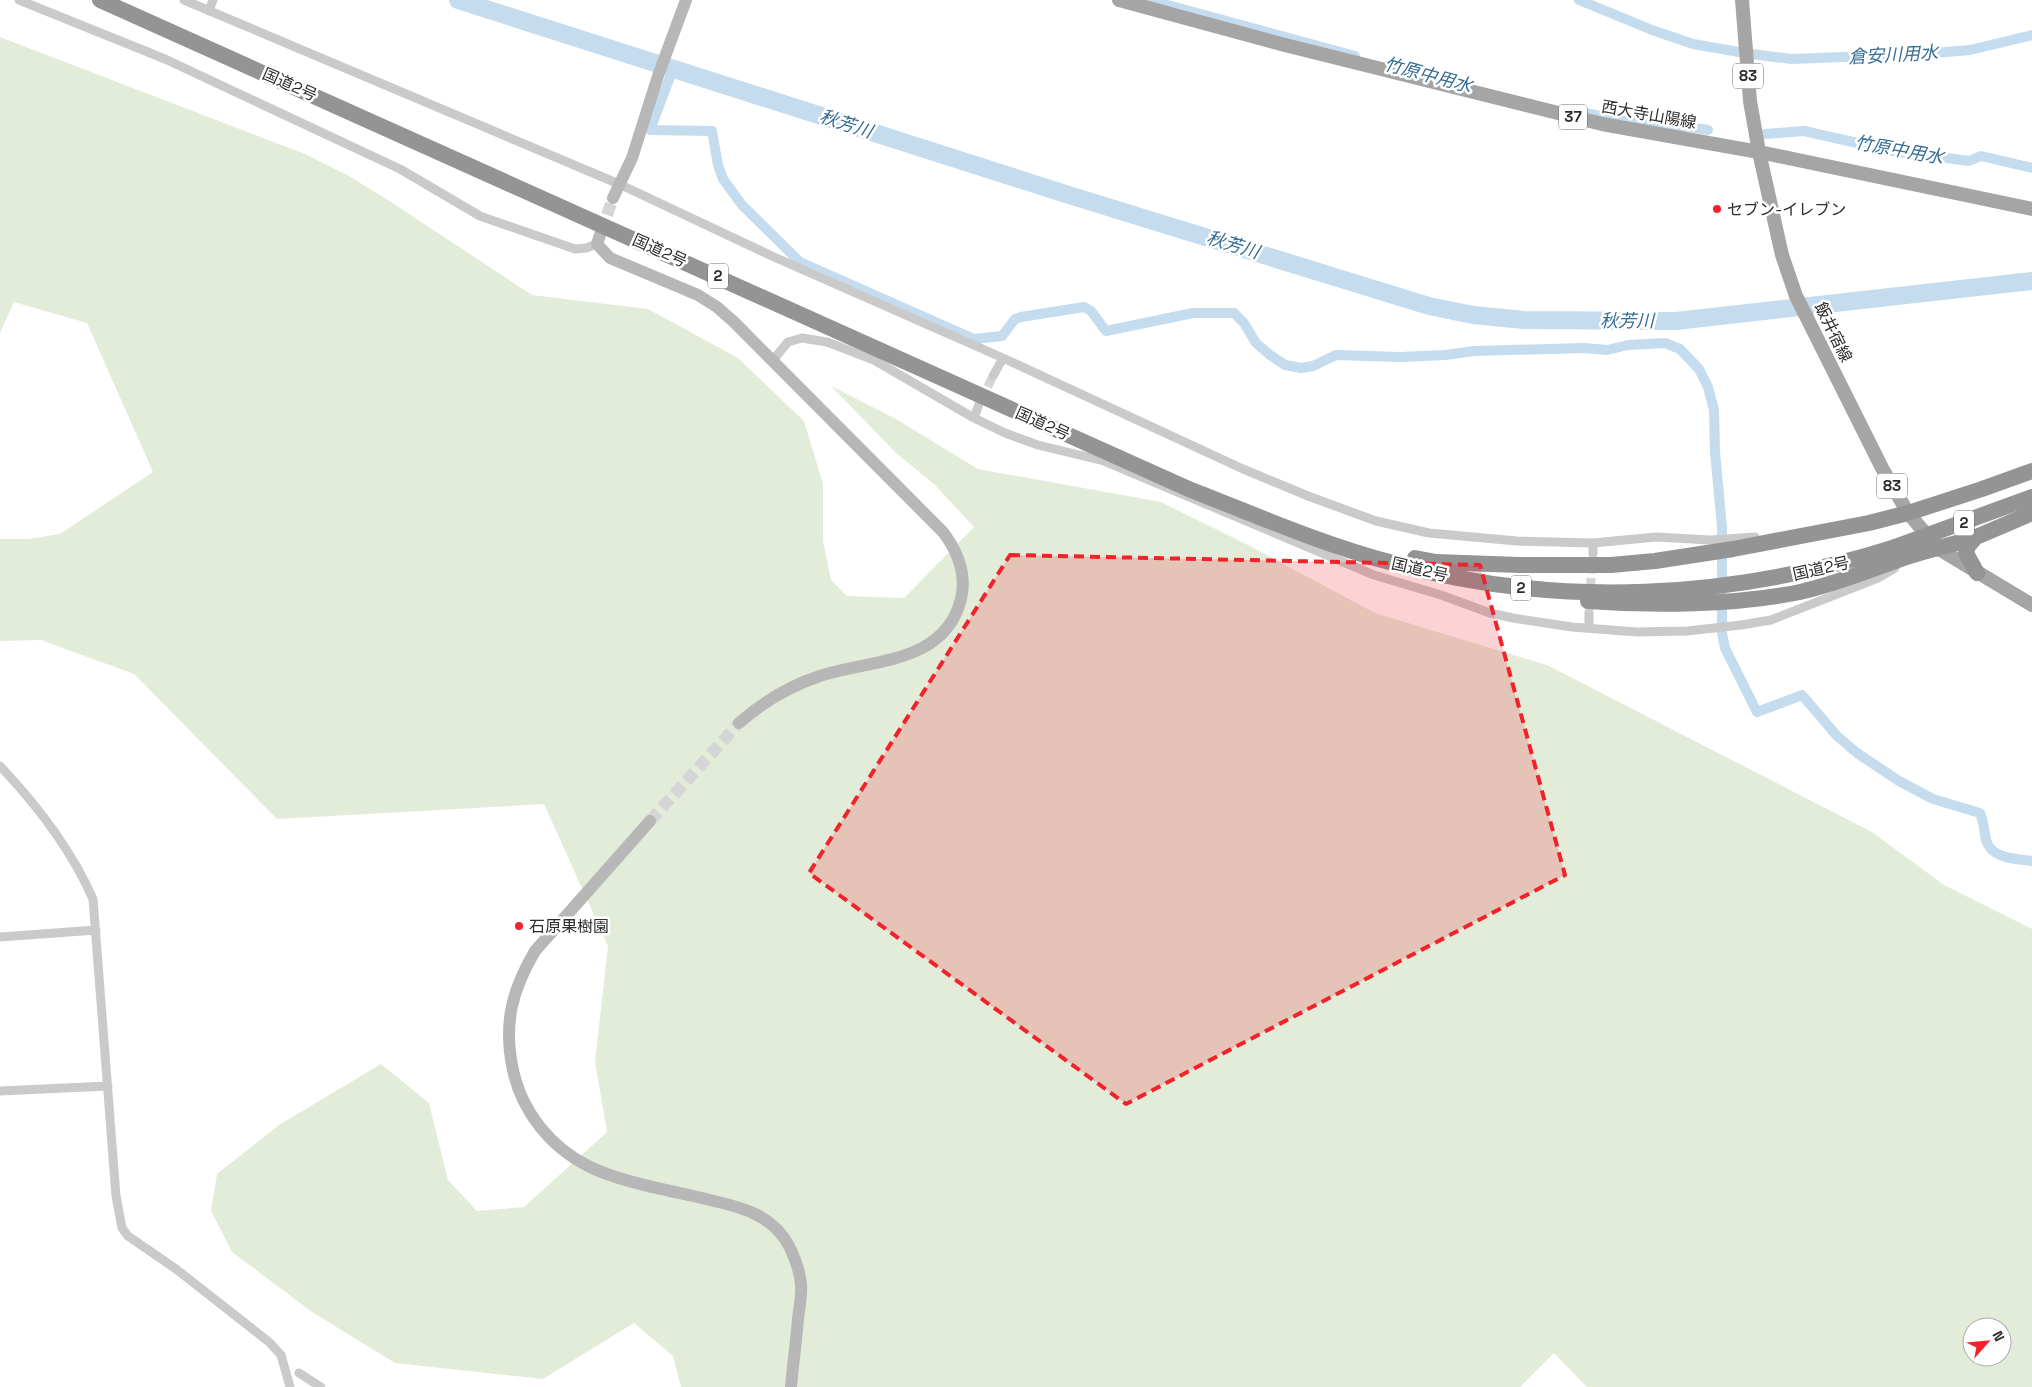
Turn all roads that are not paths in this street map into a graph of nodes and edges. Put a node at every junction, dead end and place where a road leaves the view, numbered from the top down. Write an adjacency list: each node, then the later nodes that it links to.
1 (19, 0): 13 (street)
2 (100, 0): 25 (highway, 国道2号 / 2)
3 (184, 0): 8 (street)
4 (214, 0): 8 (street)
5 (686, 0): 10 (street)
6 (1119, 0): 9 (main road, 西大寺山陽線 / 37)
7 (1742, 0): 9 (main road, 飯井宿線 / 83)
8 (209, 10): 10 (street)
9 (1759, 152): 12 (main road, 西大寺山陽線 / 37); 21 (main road, 飯井宿線 / 83)
10 (619, 184): 11 (street); 14 (street)
11 (614, 198)
12 (2032, 209)
13 (599, 238): 15 (street)
14 (1003, 358): 16 (street); 24 (street)
15 (773, 360): 18 (street); 35 (street)
16 (993, 376)
17 (979, 404): 18 (street)
18 (974, 418): 34 (street)
19 (2032, 471): 21 (highway)
20 (2032, 496): 31 (highway, 国道2号 / 2, bridge)
21 (1908, 513): 26 (highway); 27 (main road, 飯井宿線 / 83)
22 (2032, 513): 23 (highway)
23 (1976, 537): 27 (highway); 30 (highway)
24 (1593, 544): 26 (street); 29 (street)
25 (1338, 547): 26 (highway); 31 (highway, 国道2号 / 2)
26 (1705, 547)
27 (1939, 548): 28 (highway); 30 (main road, 飯井宿線 / 83)
28 (1919, 553): 31 (highway); 34 (street)
29 (1593, 554)
30 (1977, 573): 32 (main road, 飯井宿線 / 83)
31 (1739, 592)
32 (2032, 605)
33 (1590, 614): 34 (street)
34 (1589, 628)
35 (739, 723)
36 (0, 766): 38 (street)
37 (650, 821): 45 (street)
38 (96, 930): 39 (street); 40 (street)
39 (0, 937)
40 (108, 1086): 41 (street); 43 (street)
41 (0, 1090)
42 (299, 1373): 44 (street)
43 (290, 1387)
44 (321, 1387)
45 (791, 1387)

